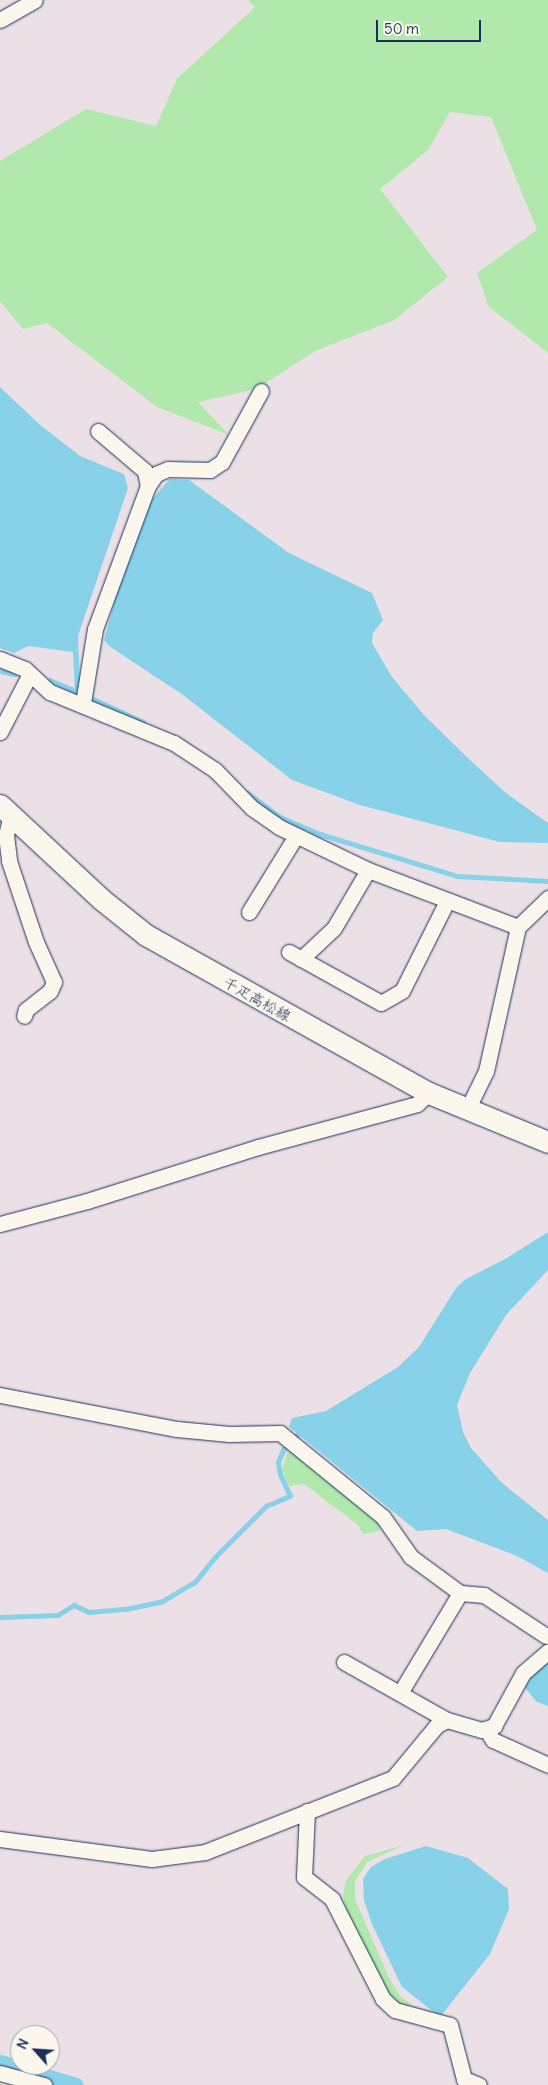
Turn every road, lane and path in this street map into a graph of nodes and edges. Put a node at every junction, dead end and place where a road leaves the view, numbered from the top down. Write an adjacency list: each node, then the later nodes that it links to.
1 (35, 0): 2 (street)
2 (0, 20)
3 (261, 391): 5 (street)
4 (98, 431): 5 (street)
5 (148, 486): 8 (street)
6 (0, 659): 7 (street)
7 (30, 674): 8 (street); 9 (street)
8 (83, 703): 11 (street)
9 (0, 732)
10 (6, 810): 17 (street); 18 (main road, 千疋高松線)
11 (296, 836): 12 (street); 15 (street)
12 (368, 870): 14 (street); 14 (street)
13 (548, 898): 16 (street)
14 (447, 900): 16 (street)
15 (249, 912)
16 (518, 926): 19 (street)
17 (24, 1016)
18 (429, 1093): 19 (main road, 千疋高松線); 21 (street)
19 (468, 1110): 20 (main road, 千疋高松線)
20 (548, 1142)
21 (0, 1224)
22 (0, 1395): 23 (street)
23 (460, 1592): 24 (street); 26 (street)
24 (547, 1641): 28 (street)
25 (344, 1662): 26 (street)
26 (400, 1693): 27 (street)
27 (447, 1720): 28 (street); 30 (street)
28 (486, 1729): 29 (street)
29 (548, 1765)
30 (307, 1811): 31 (street); 33 (street)
31 (0, 1839)
32 (0, 2073): 34 (street)
33 (464, 2082): 35 (street)
34 (44, 2085)
35 (479, 2085)

